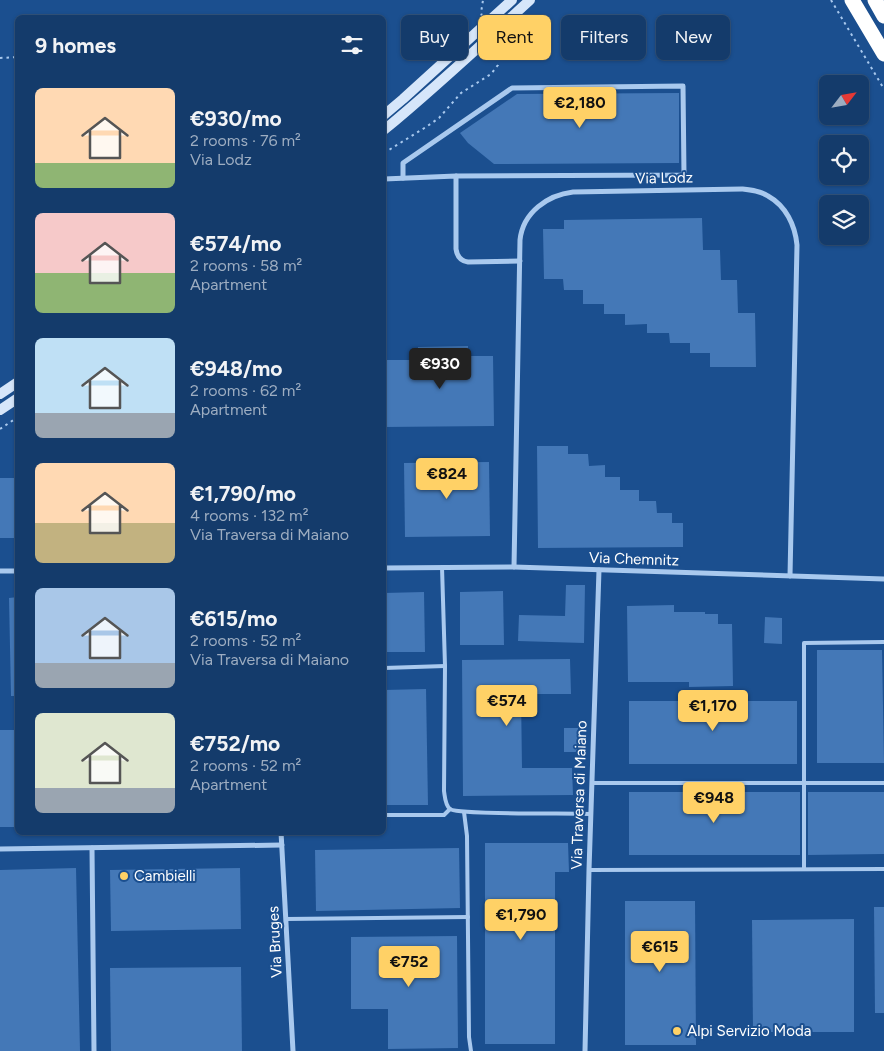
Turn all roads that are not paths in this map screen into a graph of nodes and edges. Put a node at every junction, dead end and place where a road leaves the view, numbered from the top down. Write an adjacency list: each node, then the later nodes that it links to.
1 (512, 0): 7 (main road)
2 (530, 0): 8 (main road)
3 (852, 0): 6 (highway)
4 (875, 0): 5 (highway)
5 (884, 16)
6 (884, 54)
7 (386, 113)
8 (386, 128)
9 (456, 176): 10 (street); 10 (street); 12 (street)
10 (403, 178): 11 (street)
11 (386, 179)
12 (520, 261): 17 (street, Via Lodz); 23 (street, Via Lodz)
13 (15, 384): 14 (main road)
14 (0, 394)
15 (15, 400): 16 (main road)
16 (0, 410)
17 (514, 567): 19 (street, Via Chemnitz); 20 (street, Via Chemnitz)
18 (386, 568): 19 (street, Via Chemnitz)
19 (442, 568): 26 (lane)
20 (599, 570): 23 (street, Via Chemnitz); 28 (street, Via Traversa di Maiano)
21 (0, 571): 22 (street)
22 (15, 571)
23 (790, 576): 24 (street, Via Chemnitz)
24 (884, 579)
25 (884, 642): 29 (lane)
26 (445, 666): 27 (lane); 31 (lane)
27 (386, 668)
28 (592, 783): 29 (lane); 33 (street, Via Traversa di Maiano)
29 (803, 783): 30 (lane); 39 (lane)
30 (884, 783)
31 (450, 809): 32 (lane); 34 (lane)
32 (464, 812): 33 (lane); 42 (lane)
33 (590, 814): 41 (street, Via Traversa di Maiano)
34 (386, 815)
35 (281, 835): 36 (street, Via Bruges)
36 (282, 845): 37 (street); 43 (street, Via Bruges)
37 (92, 848): 38 (street); 44 (street)
38 (0, 849)
39 (804, 869): 40 (lane); 41 (lane)
40 (884, 869)
41 (589, 870): 47 (street, Via Traversa di Maiano)
42 (468, 917): 43 (lane); 46 (lane)
43 (286, 918): 45 (street, Via Bruges)
44 (94, 1051)
45 (294, 1051)
46 (471, 1051)
47 (585, 1051)

